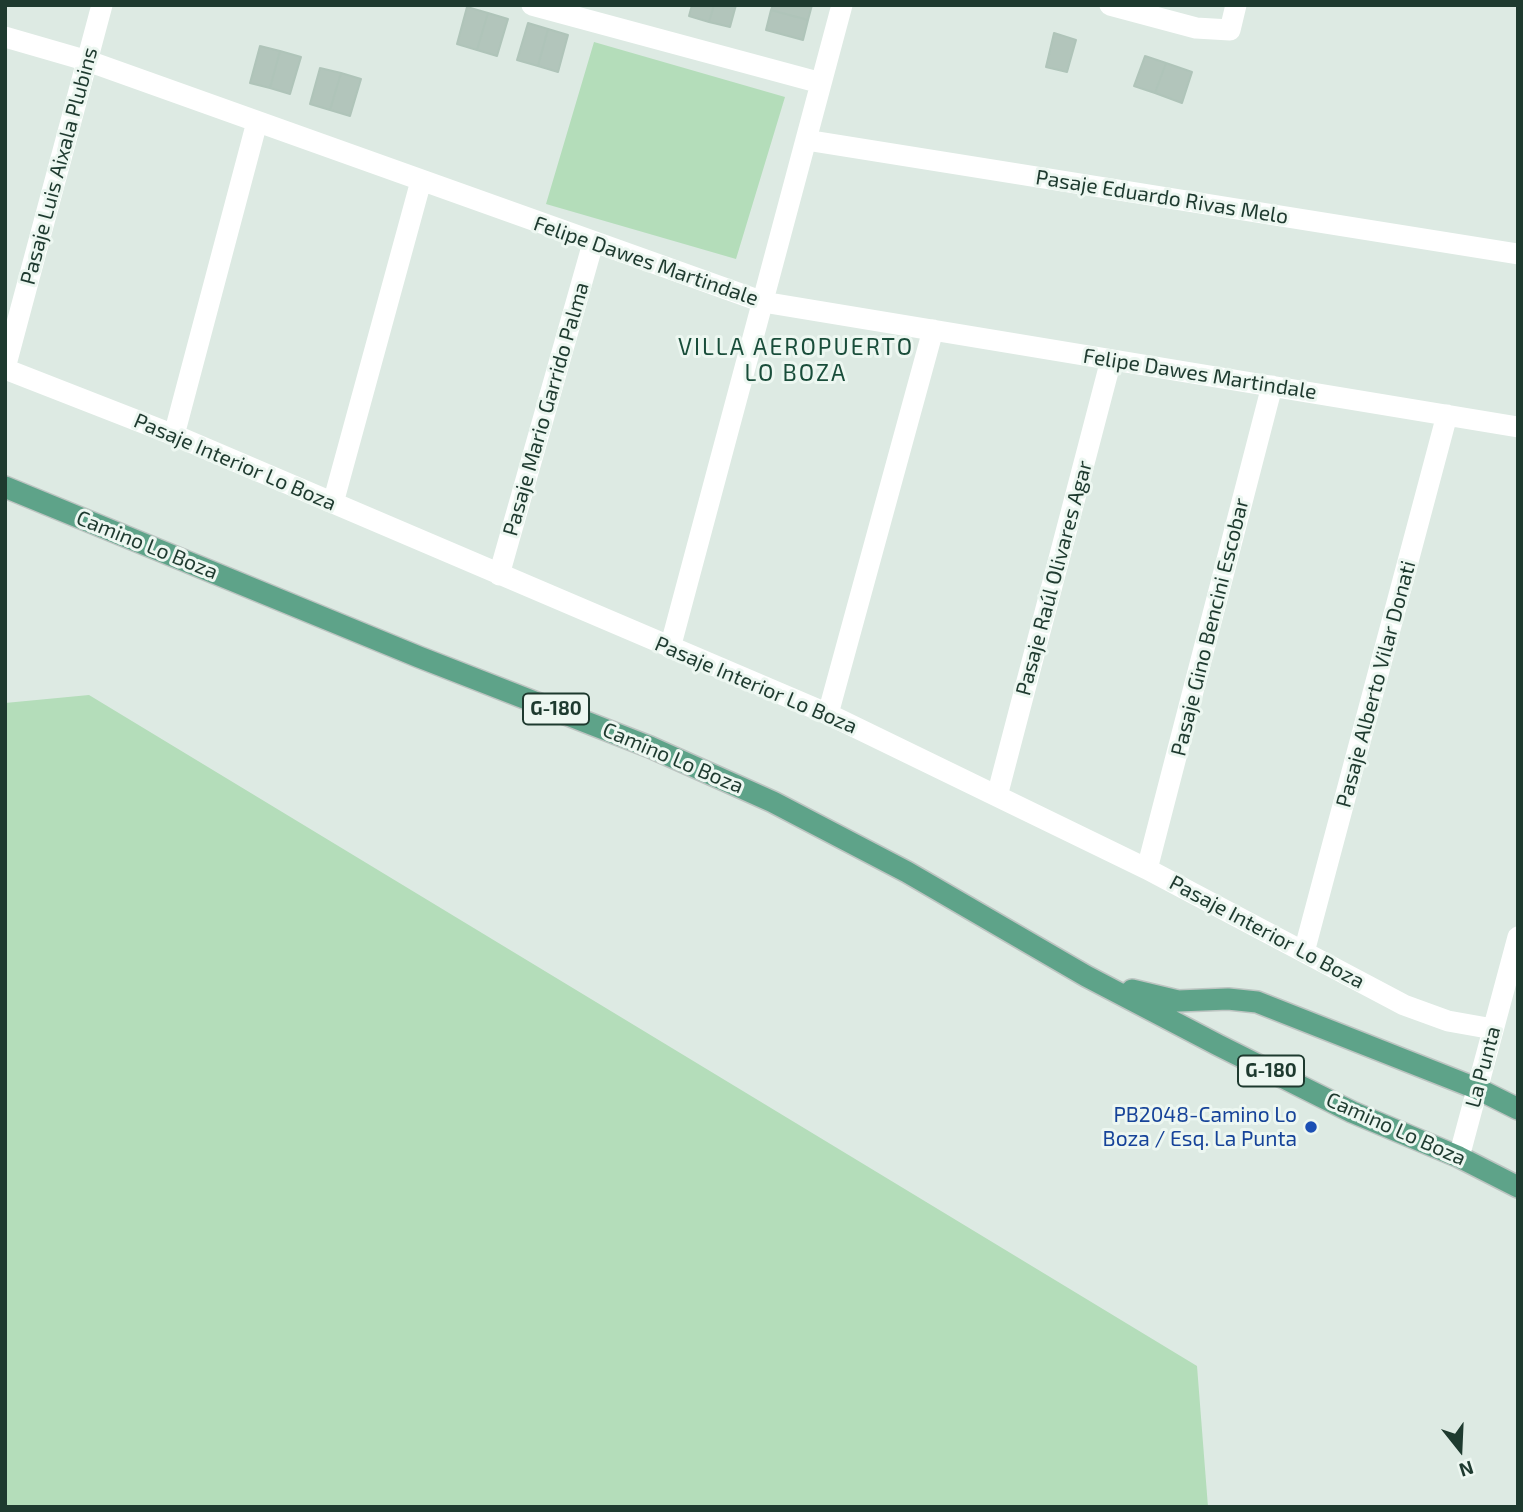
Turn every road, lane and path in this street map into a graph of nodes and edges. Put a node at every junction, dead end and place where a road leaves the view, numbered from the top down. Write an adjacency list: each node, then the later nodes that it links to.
1 (102, 5): 7 (street, Pasaje Luis Aixala Plubins)
2 (532, 5): 8 (street)
3 (842, 5): 8 (street)
4 (1110, 5): 5 (street)
5 (1236, 5)
6 (5, 37): 7 (street, Felipe Dawes Martindale)
7 (88, 61): 9 (street, Felipe Dawes Martindale); 17 (street, Pasaje Luis Aixala Plubins)
8 (821, 83): 10 (street)
9 (257, 122): 11 (street, Felipe Dawes Martindale); 21 (street)
10 (806, 141): 13 (street, Pasaje Eduardo Rivas Melo); 14 (street)
11 (421, 181): 12 (street, Felipe Dawes Martindale); 23 (street)
12 (593, 243): 14 (street, Felipe Dawes Martindale); 24 (street, Pasaje Mario Garrido Palma)
13 (1518, 254)
14 (763, 302): 15 (street, Felipe Dawes Martindale); 25 (street)
15 (933, 331): 16 (street, Felipe Dawes Martindale); 26 (street)
16 (1111, 360): 18 (street, Felipe Dawes Martindale); 27 (street, Pasaje Raúl Olivares Agar)
17 (5, 368): 21 (street, Pasaje Interior Lo Boza)
18 (1272, 386): 19 (street, Felipe Dawes Martindale); 28 (street, Pasaje Gino Bencini Escobar)
19 (1447, 415): 20 (street, Felipe Dawes Martindale); 30 (street, Pasaje Alberto Vilar Donati)
20 (1518, 427)
21 (174, 435): 23 (street, Pasaje Interior Lo Boza)
22 (5, 487): 31 (main road, Camino Lo Boza / G-180)
23 (333, 503): 24 (street, Pasaje Interior Lo Boza)
24 (499, 575): 25 (street, Pasaje Interior Lo Boza)
25 (670, 648): 26 (street, Pasaje Interior Lo Boza)
26 (828, 714): 27 (street, Pasaje Interior Lo Boza)
27 (997, 796): 28 (street, Pasaje Interior Lo Boza)
28 (1147, 869): 30 (street, Pasaje Interior Lo Boza)
29 (1518, 937): 32 (street, La Punta)
30 (1304, 952): 32 (street, Pasaje Interior Lo Boza)
31 (1086, 976): 33 (main road, Camino Lo Boza / G-180); 35 (main road, Camino Lo Boza / G-180)
32 (1493, 1029): 33 (street, La Punta)
33 (1478, 1089): 34 (main road, Camino Lo Boza / G-180); 35 (street, La Punta)
34 (1518, 1109)
35 (1459, 1157): 36 (main road, Camino Lo Boza / G-180)
36 (1518, 1187)

